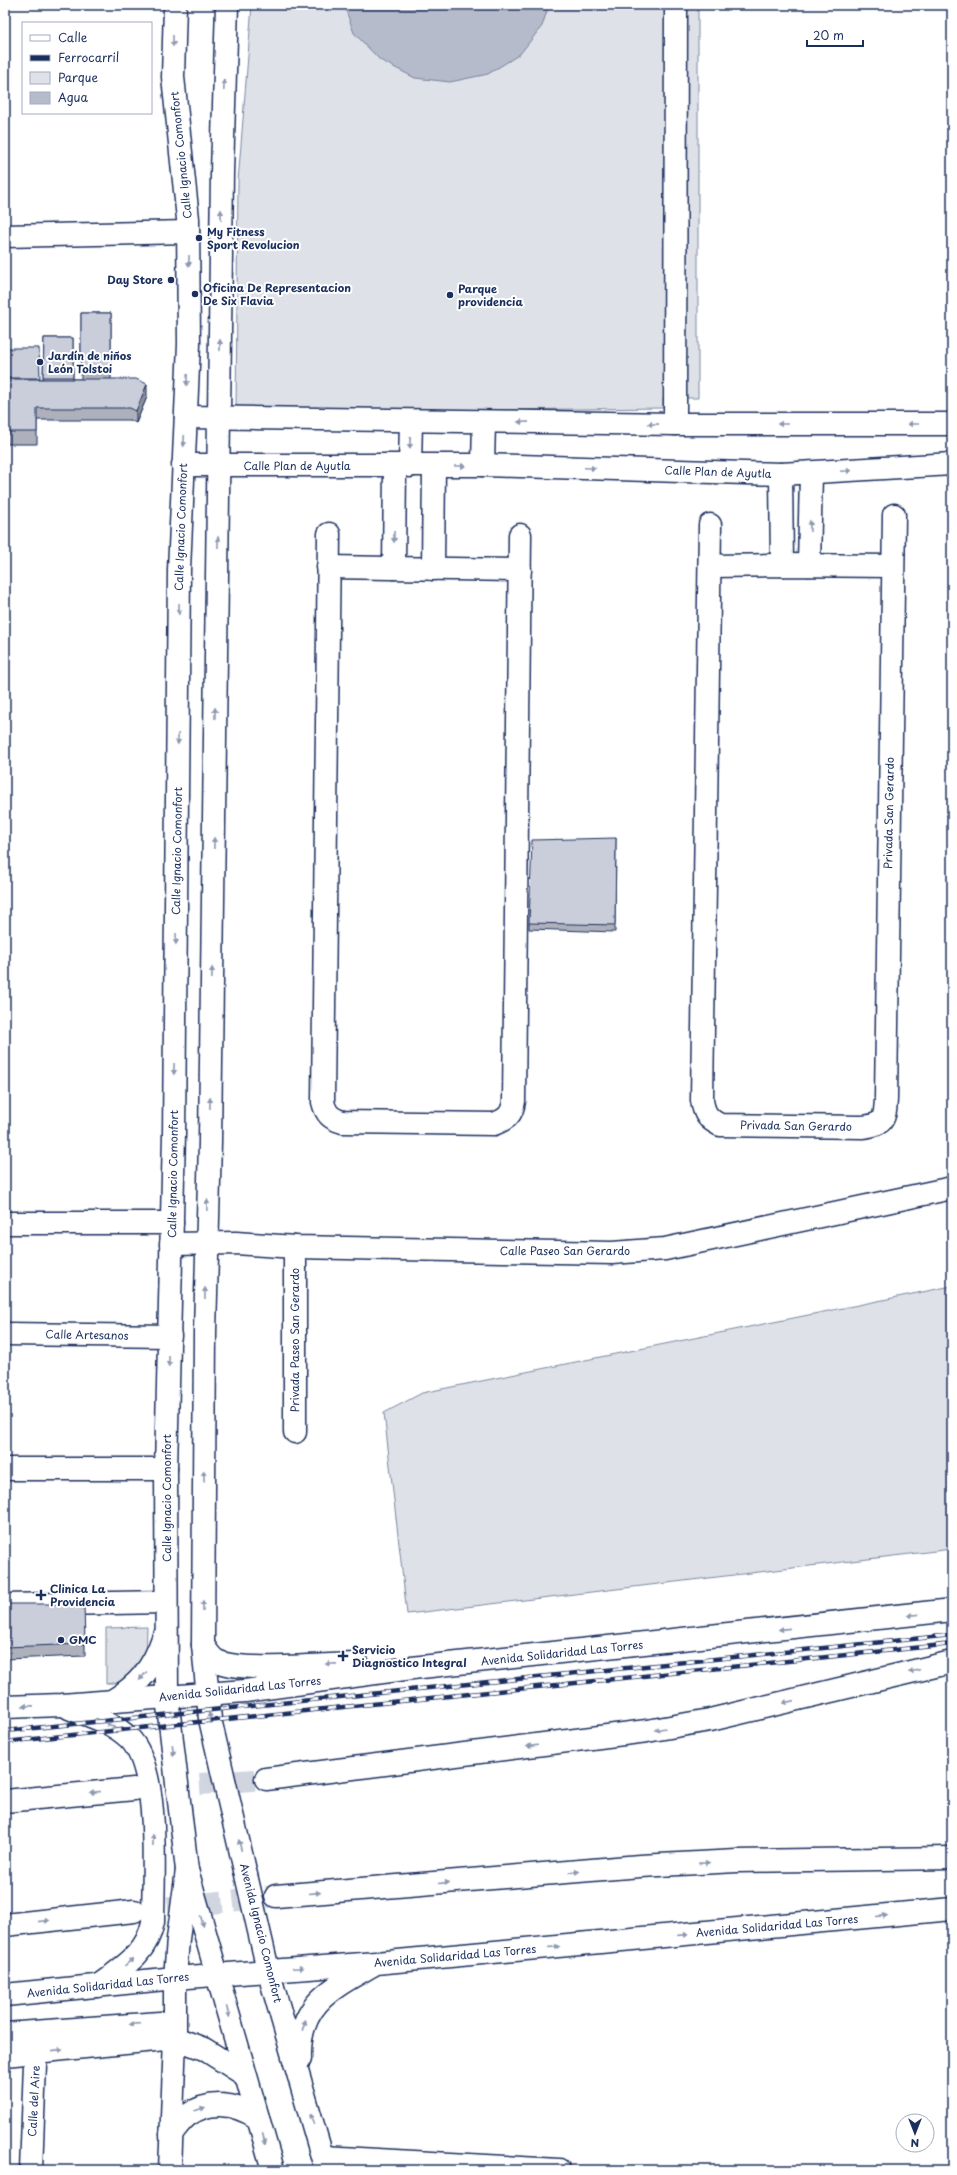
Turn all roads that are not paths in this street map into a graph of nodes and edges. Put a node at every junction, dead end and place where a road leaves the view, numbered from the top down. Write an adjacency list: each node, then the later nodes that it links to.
1 (175, 5): 4 (main road, Calle Ignacio Comonfort, one-way to 4)
2 (228, 5): 7 (main road, one-way to 2)
3 (676, 5): 10 (main road)
4 (188, 232): 5 (main road); 6 (main road, Calle Ignacio Comonfort, one-way to 6)
5 (5, 236)
6 (186, 417): 7 (main road); 13 (main road, Calle Ignacio Comonfort, one-way to 13)
7 (219, 419): 8 (main road); 15 (main road)
8 (411, 421): 9 (main road); 16 (main road, one-way to 16)
9 (484, 422): 10 (main road, one-way to 9); 14 (main road)
10 (675, 424): 11 (main road, one-way to 10)
11 (952, 424)
12 (952, 464): 18 (main road, Calle Plan de Ayutla, one-way to 12)
13 (183, 465): 15 (main road, Calle Plan de Ayutla); 34 (main road, Calle Ignacio Comonfort, one-way to 34)
14 (483, 465): 17 (main road, Calle Plan de Ayutla, one-way to 14); 19 (main road, Calle Plan de Ayutla, one-way to 19)
15 (219, 466): 16 (main road, Calle Plan de Ayutla); 36 (main road, one-way to 15)
16 (402, 466): 17 (main road, Calle Plan de Ayutla); 29 (main road, one-way to 29)
17 (434, 466): 30 (main road)
18 (811, 473): 19 (main road, Calle Plan de Ayutla); 25 (main road, one-way to 18)
19 (781, 474): 24 (main road)
20 (894, 515): 27 (main road, Privada San Gerardo)
21 (710, 524): 26 (main road, Privada San Gerardo)
22 (329, 534): 28 (main road)
23 (520, 536): 31 (main road)
24 (782, 565): 25 (main road); 26 (main road)
25 (809, 565): 27 (main road)
26 (710, 566): 27 (main road, Privada San Gerardo)
27 (892, 566)
28 (328, 567): 29 (main road); 31 (main road)
29 (394, 568): 30 (main road)
30 (433, 569): 31 (main road)
31 (520, 570)
32 (952, 1188): 37 (main road, Calle Paseo San Gerardo)
33 (5, 1223): 34 (main road)
34 (172, 1223): 35 (main road, Calle Ignacio Comonfort)
35 (171, 1244): 36 (main road, Calle Paseo San Gerardo); 39 (main road, Calle Ignacio Comonfort)
36 (206, 1244): 37 (main road, Calle Paseo San Gerardo); 47 (main road, one-way to 36)
37 (295, 1247): 40 (main road, Privada Paseo San Gerardo)
38 (5, 1334): 39 (main road, Calle Artesanos)
39 (170, 1336): 42 (main road, Calle Ignacio Comonfort, one-way to 42)
40 (295, 1432)
41 (5, 1469): 42 (main road)
42 (166, 1469): 43 (main road, Calle Ignacio Comonfort)
43 (166, 1602): 44 (main road); 46 (main road, Calle Ignacio Comonfort)
44 (5, 1605)
45 (952, 1610): 49 (main road, Avenida Solidaridad Las Torres, one-way to 49)
46 (166, 1630): 51 (main road, Calle Ignacio Comonfort); 52 (main road, one-way to 52)
47 (203, 1646): 49 (main road, one-way to 47); 50 (main road)
48 (952, 1662): 55 (main road, one-way to 55)
49 (412, 1668): 50 (main road, Avenida Solidaridad Las Torres)
50 (207, 1694): 51 (main road, Avenida Solidaridad Las Torres); 65 (main road, Avenida Ignacio Comonfort, one-way to 50)
51 (167, 1697): 52 (main road, Avenida Solidaridad Las Torres); 59 (main road, one-way to 59)
52 (112, 1702): 53 (main road, Avenida Solidaridad Las Torres)
53 (62, 1706): 54 (main road, Avenida Solidaridad Las Torres, one-way to 54); 68 (main road, one-way to 53)
54 (5, 1707)
55 (266, 1779)
56 (134, 1789): 57 (main road, one-way to 57)
57 (5, 1801)
58 (952, 1858): 60 (main road, one-way to 58)
59 (188, 1870): 66 (main road, one-way to 66); 67 (main road)
60 (276, 1896)
61 (952, 1909): 64 (main road, Avenida Solidaridad Las Torres, one-way to 61)
62 (134, 1911): 63 (main road, one-way to 62)
63 (5, 1925)
64 (376, 1963): 65 (main road, Avenida Solidaridad Las Torres, one-way to 64); 75 (main road, one-way to 64)
65 (268, 1970): 66 (main road, Avenida Solidaridad Las Torres); 75 (main road, Avenida Ignacio Comonfort)
66 (218, 1974): 67 (main road, Avenida Solidaridad Las Torres); 74 (main road, one-way to 74)
67 (175, 1978): 68 (main road, Avenida Solidaridad Las Torres); 70 (main road)
68 (98, 1986): 69 (main road, Avenida Solidaridad Las Torres)
69 (5, 1995)
70 (175, 2030): 72 (main road); 74 (main road); 77 (main road)
71 (5, 2034): 72 (main road)
72 (36, 2042): 73 (main road); 79 (main road, Calle del Aire)
73 (5, 2055)
74 (245, 2075): 76 (main road)
75 (300, 2078): 78 (main road, Avenida Ignacio Comonfort, one-way to 75)
76 (258, 2118): 77 (main road, one-way to 76); 81 (main road, one-way to 81)
77 (171, 2134): 80 (main road)
78 (324, 2163): 82 (main road)
79 (31, 2170)
80 (170, 2170)
81 (272, 2170)
82 (559, 2170)

